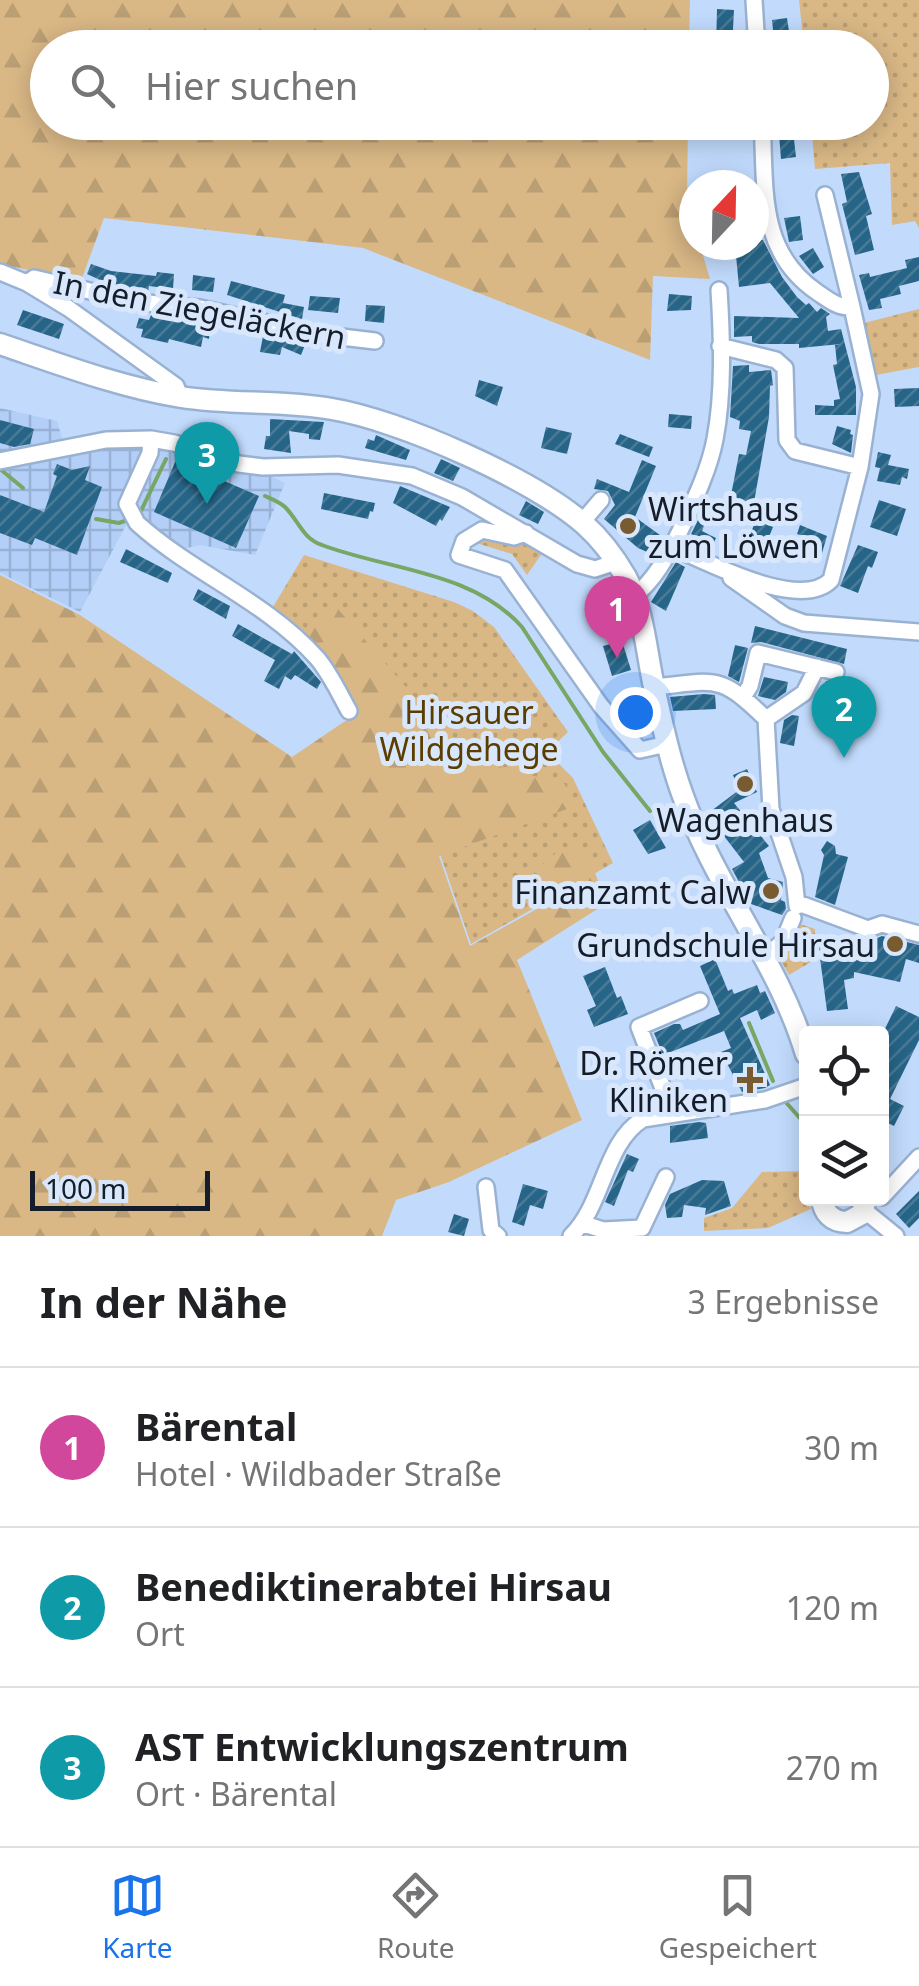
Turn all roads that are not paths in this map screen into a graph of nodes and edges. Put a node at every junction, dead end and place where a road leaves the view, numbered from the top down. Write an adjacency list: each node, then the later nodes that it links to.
1 (754, 0): 2 (street)
2 (756, 30)
3 (763, 140): 8 (street)
4 (826, 196): 8 (street)
5 (0, 272): 6 (street)
6 (28, 283): 9 (street, In den Ziegeläckern); 12 (street)
7 (719, 290): 11 (street)
8 (852, 307): 15 (street)
9 (375, 341)
10 (0, 344): 12 (main road)
11 (720, 346): 15 (street); 19 (street)
12 (180, 396): 17 (main road)
13 (150, 439): 14 (street); 18 (street); 28 (street)
14 (1, 460)
15 (860, 468): 21 (street)
16 (601, 500): 17 (street)
17 (582, 522): 20 (main road)
18 (526, 534): 20 (street); 30 (street)
19 (672, 546): 21 (street); 22 (street)
20 (616, 562): 22 (main road)
21 (728, 571): 23 (street)
22 (634, 596): 26 (main road)
23 (919, 632)
24 (817, 667): 25 (street); 27 (street); 29 (street)
25 (836, 672)
26 (654, 687): 27 (street); 30 (main road)
27 (743, 697): 29 (street)
28 (349, 711)
29 (766, 720): 31 (street)
30 (667, 744): 33 (main road)
31 (796, 909): 32 (street); 33 (street)
32 (919, 934)
33 (763, 958): 35 (main road)
34 (700, 1001): 37 (street)
35 (799, 1035)
36 (799, 1088): 37 (street)
37 (676, 1113): 45 (street)
38 (919, 1157): 40 (street)
39 (666, 1177): 45 (street)
40 (898, 1178): 41 (street); 44 (street)
41 (889, 1181)
42 (486, 1187): 47 (street)
43 (824, 1206): 46 (main road)
44 (867, 1209): 46 (main road); 49 (street)
45 (584, 1224): 48 (street)
46 (839, 1228)
47 (498, 1236)
48 (571, 1236)
49 (896, 1236)

